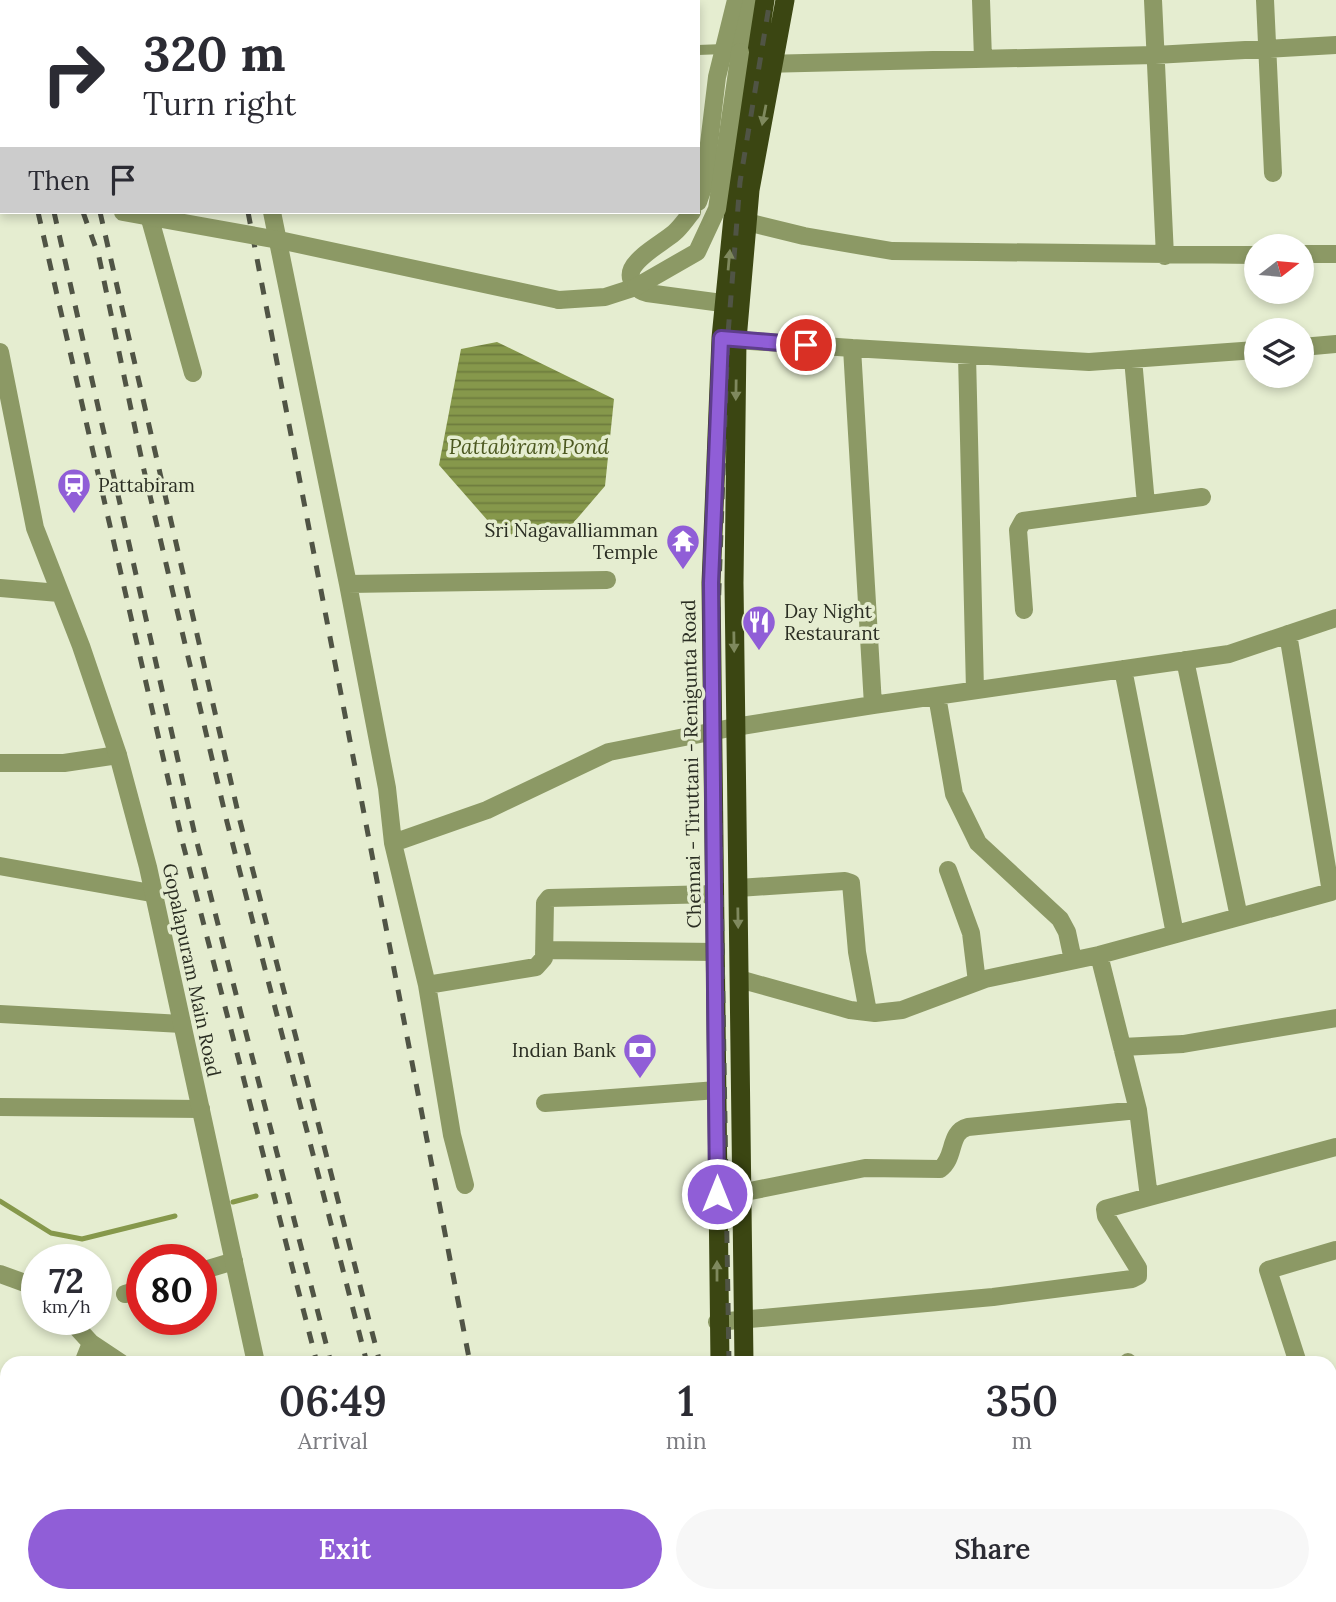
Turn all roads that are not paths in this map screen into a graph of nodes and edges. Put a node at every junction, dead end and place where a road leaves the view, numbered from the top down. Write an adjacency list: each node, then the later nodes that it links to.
1 (736, 0): 12 (street)
2 (752, 0): 12 (street)
3 (765, 0): 12 (highway, Chennai - Tiruttani - Renigunta Road)
4 (785, 0): 12 (highway, Chennai - Tiruttani - Renigunta Road)
5 (981, 0): 13 (street)
6 (1153, 0): 11 (street)
7 (1265, 0): 9 (street)
8 (1336, 45): 9 (street)
9 (1265, 49): 11 (street); 14 (street)
10 (700, 50): 12 (lane)
11 (1155, 55): 13 (street); 24 (street)
12 (748, 58): 13 (street); 15 (street); 16 (street, bridge); 20 (highway, Chennai - Tiruttani - Renigunta Road)
13 (983, 59)
14 (1273, 173)
15 (700, 196)
16 (134, 214)
17 (149, 214): 34 (street)
18 (272, 214): 38 (street)
19 (690, 214): 25 (street)
20 (740, 220): 24 (street); 25 (highway, Chennai - Tiruttani - Renigunta Road)
21 (1314, 254): 22 (street)
22 (1336, 254)
23 (1244, 255): 24 (street)
24 (1165, 256)
25 (732, 305): 26 (highway, Chennai - Tiruttani - Renigunta Road)
26 (729, 339): 29 (street); 49 (highway, Chennai - Tiruttani - Renigunta Road, one-way to 49); 50 (highway, Chennai - Tiruttani - Renigunta Road)
27 (1336, 344): 28 (street)
28 (1314, 346)
29 (852, 348): 32 (street); 48 (street)
30 (1244, 351): 33 (street)
31 (0, 352): 40 (street, Gopalapuram Main Road)
32 (967, 355): 33 (street); 46 (street)
33 (1133, 359): 36 (street)
34 (193, 373)
35 (1202, 497): 36 (street)
36 (1146, 504): 41 (street)
37 (607, 580): 38 (street)
38 (348, 584): 53 (street)
39 (0, 588): 40 (street)
40 (59, 593): 51 (street, Gopalapuram Main Road)
41 (1024, 610)
42 (1336, 618): 43 (street)
43 (1288, 634): 44 (street); 57 (street)
44 (1185, 660): 45 (street); 60 (street)
45 (1123, 669): 46 (street); 61 (street)
46 (975, 690): 47 (street)
47 (937, 696): 48 (street); 65 (street)
48 (873, 705): 49 (street)
49 (735, 727): 50 (street); 56 (highway, Chennai - Tiruttani - Renigunta Road)
50 (711, 732): 53 (street); 59 (highway, Chennai - Tiruttani - Renigunta Road)
51 (118, 755): 52 (street); 58 (street, Gopalapuram Main Road)
52 (0, 763)
53 (393, 843): 68 (street)
54 (0, 866): 58 (street)
55 (948, 870): 67 (street)
56 (738, 888): 66 (highway, Chennai - Tiruttani - Renigunta Road, one-way to 66); 69 (street)
57 (1334, 892): 60 (street)
58 (151, 893): 72 (street, Gopalapuram Main Road)
59 (715, 894): 62 (street); 63 (highway, Chennai - Tiruttani - Renigunta Road)
60 (1239, 917): 61 (street)
61 (1175, 934): 64 (street)
62 (544, 950): 63 (street); 68 (street)
63 (716, 952): 74 (highway, Chennai - Tiruttani - Renigunta Road)
64 (1099, 955): 65 (street); 73 (street)
65 (1073, 960): 67 (street)
66 (739, 979): 69 (street); 81 (highway, Chennai - Tiruttani - Renigunta Road)
67 (977, 982): 69 (street)
68 (427, 985): 80 (street)
69 (868, 1013)
70 (0, 1014): 72 (street)
71 (1336, 1018): 73 (street)
72 (182, 1024): 77 (street, Gopalapuram Main Road)
73 (1122, 1047): 78 (street)
74 (717, 1090): 75 (street); 89 (highway, Chennai - Tiruttani - Renigunta Road, one-way to 74)
75 (545, 1103)
76 (0, 1107): 77 (street)
77 (201, 1109): 84 (street, Gopalapuram Main Road)
78 (1138, 1110): 81 (street); 82 (street)
79 (1336, 1147): 82 (street)
80 (465, 1185)
81 (740, 1194): 88 (highway, Chennai - Tiruttani - Renigunta Road)
82 (1149, 1197): 88 (street)
83 (1336, 1250): 97 (street)
84 (234, 1261): 85 (street); 94 (street, Gopalapuram Main Road)
85 (217, 1266)
86 (0, 1274): 87 (street)
87 (21, 1282)
88 (741, 1321): 89 (street); 96 (highway, Chennai - Tiruttani - Renigunta Road)
89 (717, 1322): 95 (highway, Chennai - Tiruttani - Renigunta Road)
90 (84, 1335): 91 (street)
91 (91, 1343): 92 (street); 93 (street)
92 (85, 1356)
93 (110, 1356)
94 (254, 1356)
95 (719, 1356)
96 (744, 1356)
97 (1296, 1356)

